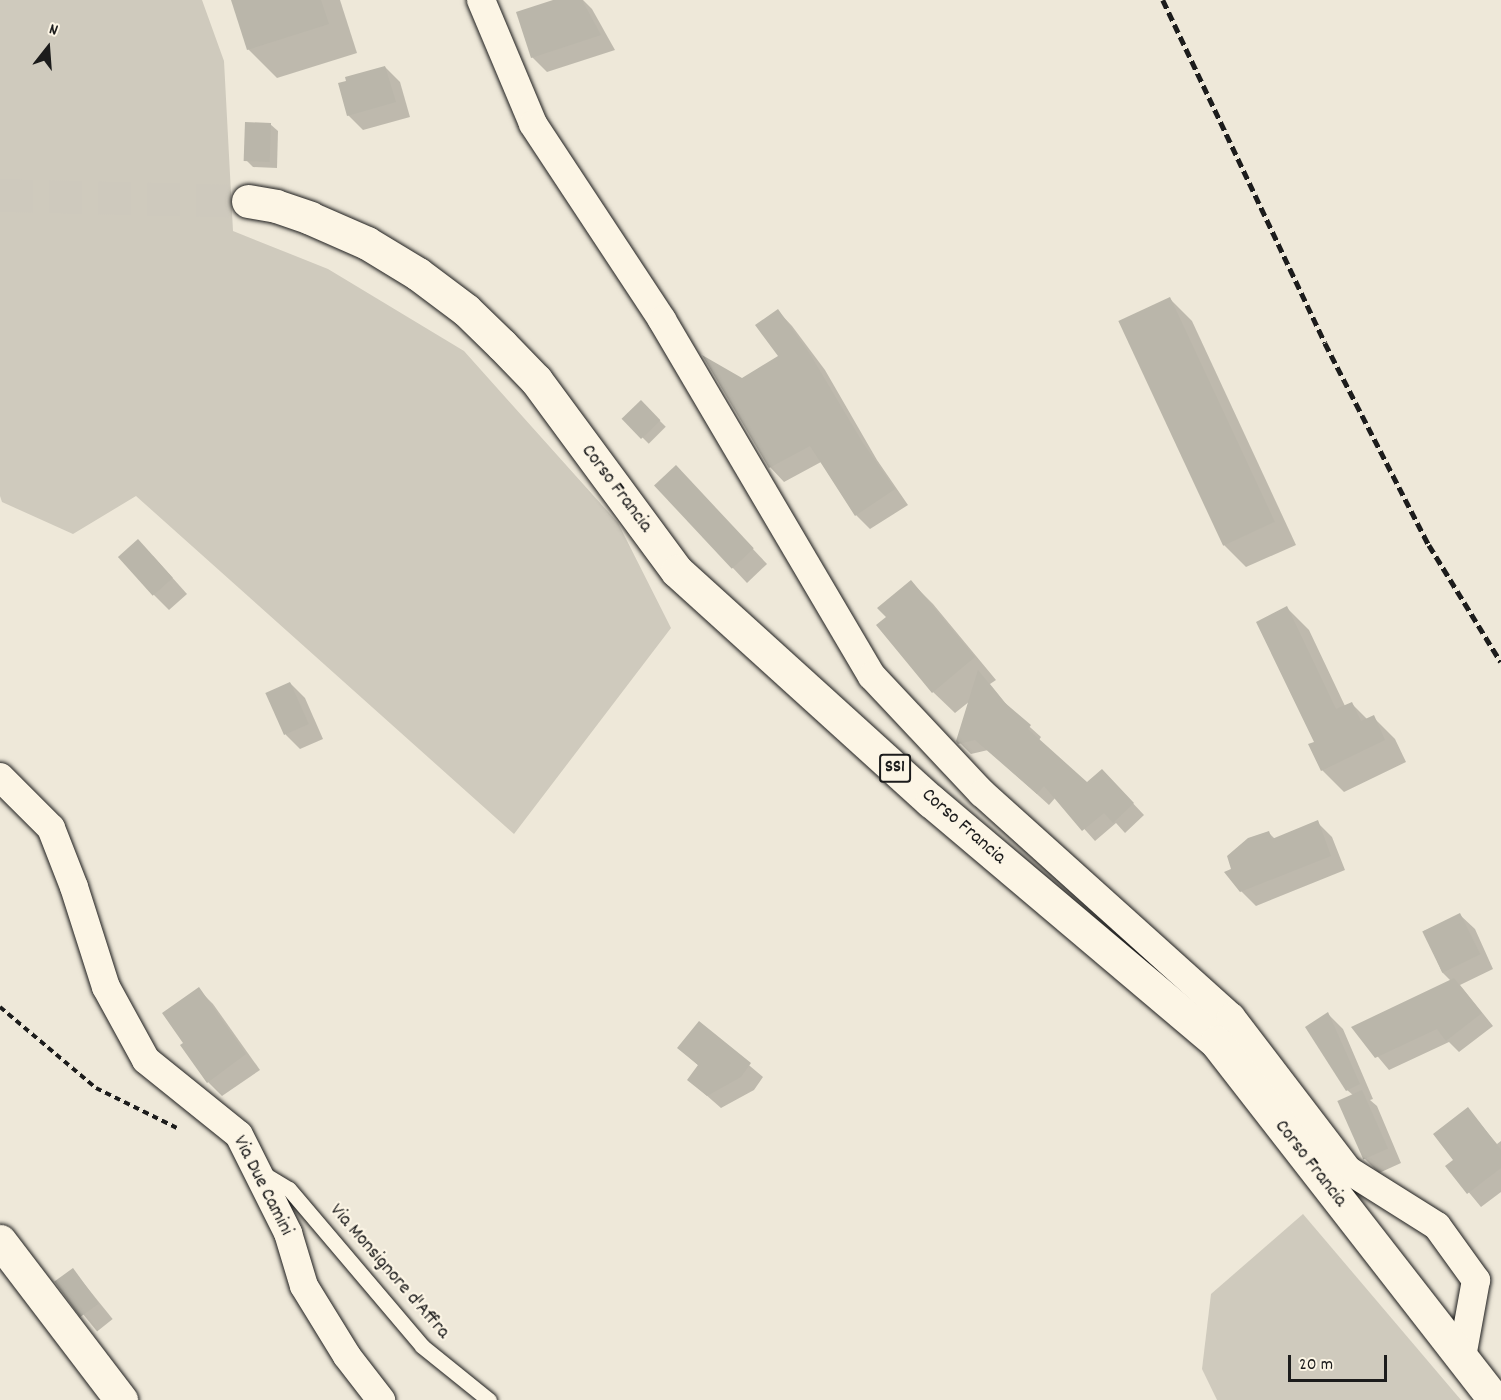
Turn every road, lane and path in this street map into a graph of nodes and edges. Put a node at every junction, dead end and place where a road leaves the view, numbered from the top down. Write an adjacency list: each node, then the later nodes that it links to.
1 (481, 0): 8 (street)
2 (248, 201): 8 (main road, Corso Francia / SS1)
3 (0, 777): 6 (street, Via Due Camini)
4 (0, 1007): 5 (path)
5 (179, 1129)
6 (259, 1172): 10 (street, Via Due Camini); 11 (lane, Via Monsignore d'Affra)
7 (0, 1241): 9 (main road)
8 (1462, 1358): 12 (main road, Corso Francia / SS1)
9 (121, 1400)
10 (381, 1400)
11 (489, 1400)
12 (1495, 1400)

